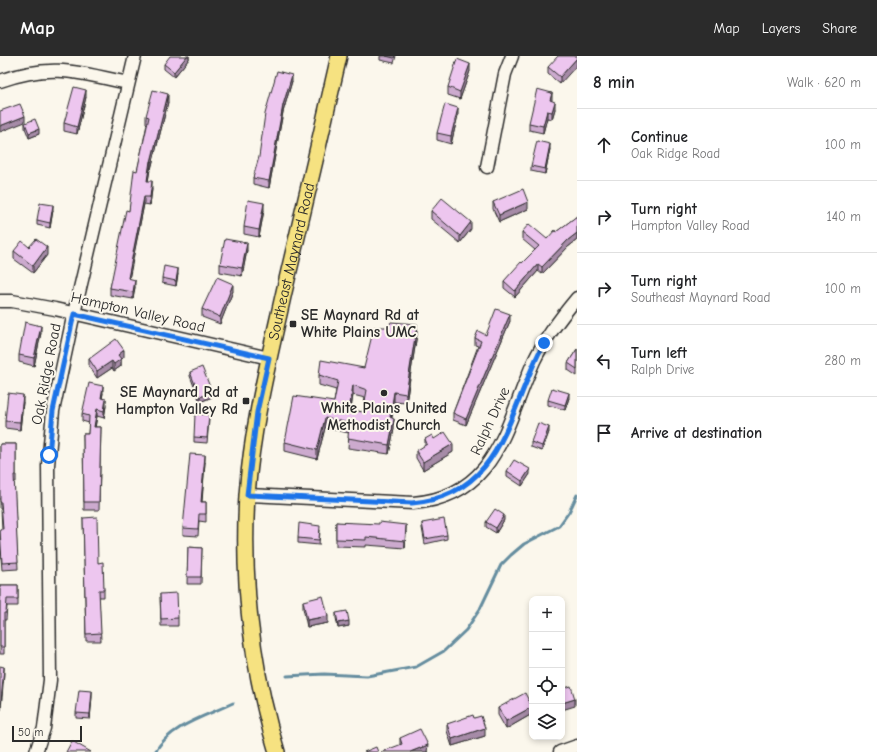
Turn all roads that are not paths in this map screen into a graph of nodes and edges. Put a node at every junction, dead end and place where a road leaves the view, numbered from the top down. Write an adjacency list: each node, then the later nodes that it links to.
1 (135, 56): 5 (street, Oak Ridge Road)
2 (339, 56): 10 (main road, Southeast Maynard Road)
3 (512, 56): 6 (street)
4 (0, 81): 5 (street)
5 (128, 83): 9 (street, Oak Ridge Road)
6 (487, 168)
7 (577, 298): 11 (street, Ralph Drive)
8 (0, 301): 9 (street, Hampton Valley Road)
9 (74, 314): 10 (street, Hampton Valley Road); 13 (street, Oak Ridge Road)
10 (269, 358): 11 (main road, Southeast Maynard Road)
11 (247, 495): 14 (main road, Southeast Maynard Road)
12 (577, 746): 15 (street)
13 (36, 752)
14 (277, 752)
15 (560, 752)

